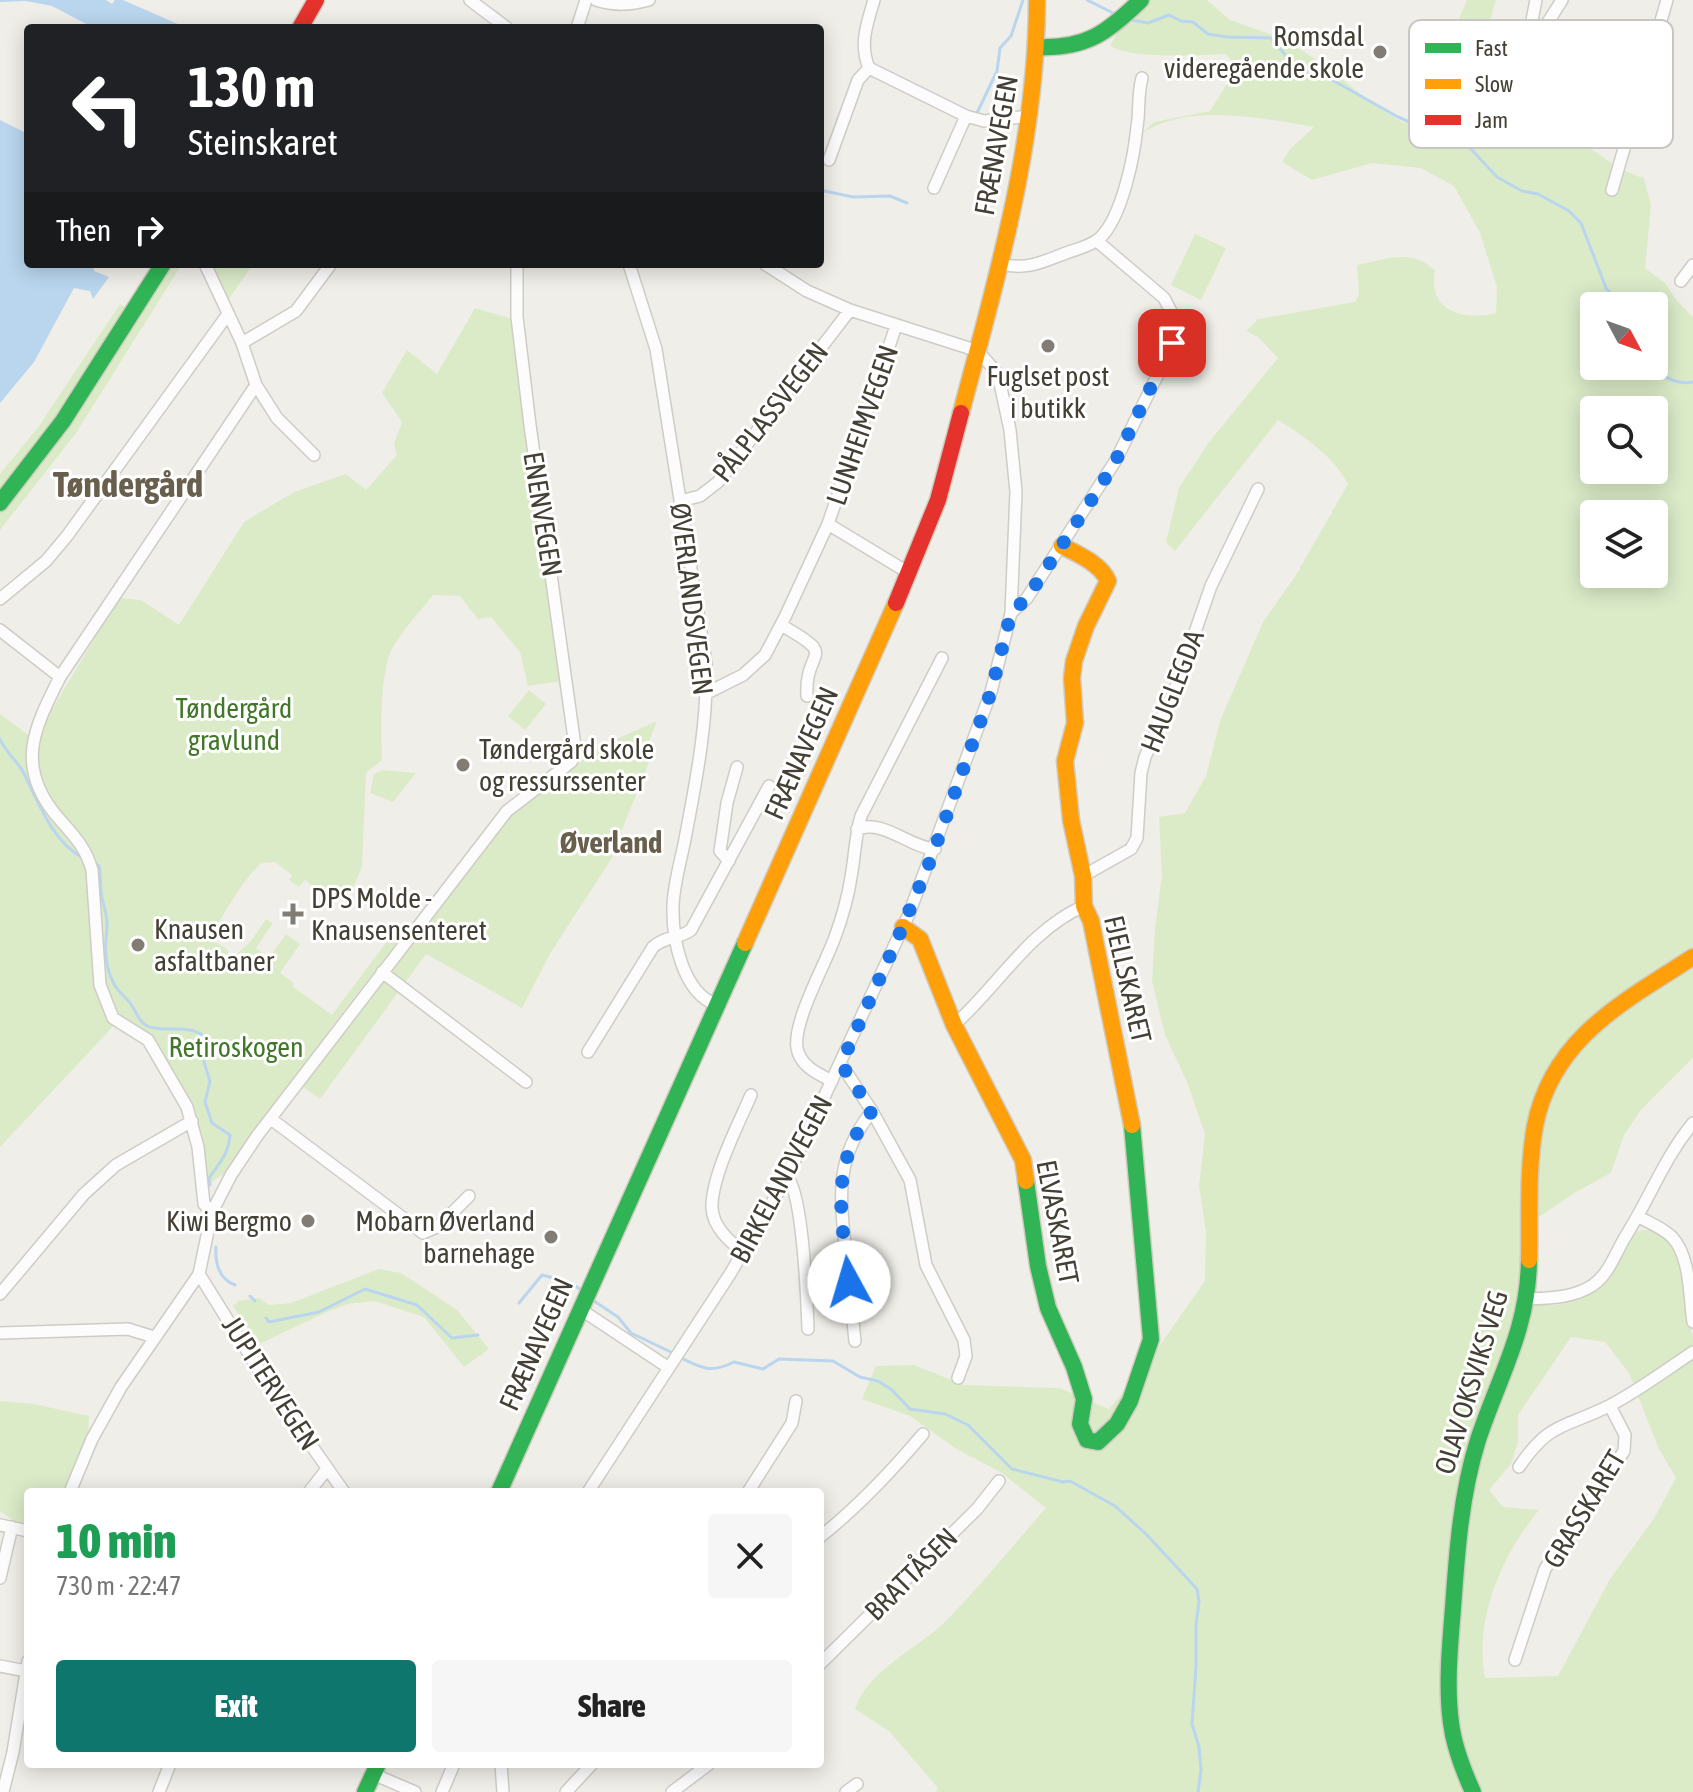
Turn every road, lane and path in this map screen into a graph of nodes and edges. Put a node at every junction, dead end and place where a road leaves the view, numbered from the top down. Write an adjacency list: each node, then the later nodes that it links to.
1 (316, 0): 15 (main road)
2 (470, 0): 16 (street)
3 (586, 0): 17 (street)
4 (596, 0): 5 (street)
5 (649, 0)
6 (874, 0): 19 (street)
7 (1037, 0): 18 (main road, FRÆNAVEGEN)
8 (1141, 0): 18 (main road)
9 (1536, 0): 12 (street)
10 (1562, 0): 13 (street)
11 (1667, 0): 14 (street)
12 (1532, 20)
13 (1549, 20)
14 (1661, 20)
15 (302, 24)
16 (502, 24)
17 (578, 24)
18 (1037, 47): 22 (main road, FRÆNAVEGEN)
19 (869, 68): 21 (street); 24 (street)
20 (1142, 78): 27 (street)
21 (966, 116): 22 (street); 25 (street)
22 (1031, 116): 28 (main road, FRÆNAVEGEN)
23 (1624, 148): 26 (street)
24 (829, 160)
25 (934, 188)
26 (1612, 190)
27 (1097, 241): 28 (street); 48 (street)
28 (1000, 264): 41 (main road, FRÆNAVEGEN)
29 (1693, 265): 36 (street)
30 (160, 268): 46 (main road)
31 (207, 268): 38 (street)
32 (328, 268): 40 (street)
33 (517, 268): 68 (street, ENENVEGEN)
34 (630, 268): 45 (street, ØVERLANDSVEGEN)
35 (771, 268): 37 (street)
36 (1681, 281)
37 (850, 310): 39 (street); 45 (street, PÅLPLASSVEGEN)
38 (228, 314): 40 (street); 50 (street)
39 (896, 326): 41 (street); 47 (street, LUNHEIMVEGEN)
40 (242, 343): 42 (street)
41 (978, 351): 49 (main road, FRÆNAVEGEN); 51 (street, BIRKELANDVEGEN)
42 (256, 385): 43 (street); 55 (street)
43 (314, 455)
44 (1258, 489): 63 (street, HAUGLEGDA)
45 (680, 501): 56 (street, ØVERLANDSVEGEN)
46 (0, 503)
47 (828, 524): 49 (street, LUNHEIMVEGEN); 52 (street, LUNHEIMVEGEN)
48 (1062, 546): 51 (street); 63 (main road, FJELLSKARET)
49 (909, 573): 69 (main road, FRÆNAVEGEN)
50 (0, 599)
51 (1011, 613): 61 (street, BIRKELANDVEGEN)
52 (781, 625): 56 (street, LUNHEIMVEGEN); 57 (street)
53 (0, 630): 55 (street)
54 (942, 658): 60 (street)
55 (60, 677): 78 (street)
56 (707, 693): 66 (street, ØVERLANDSVEGEN)
57 (807, 696)
58 (737, 767): 62 (street)
59 (769, 786): 62 (street)
60 (857, 829): 61 (street); 73 (street)
61 (935, 849): 65 (street, BIRKELANDVEGEN)
62 (729, 861): 66 (street)
63 (1083, 876): 64 (main road, FJELLSKARET)
64 (1084, 906): 70 (street); 100 (main road, FJELLSKARET)
65 (903, 927): 70 (main road, ELVASKARET); 72 (street, BIRKELANDVEGEN)
66 (675, 936): 69 (street, ØVERLANDSVEGEN); 71 (street)
67 (1693, 957): 87 (main road, OLAV OKSVIKS VEG)
68 (382, 972): 74 (street); 77 (street)
69 (717, 1005): 88 (main road, FRÆNAVEGEN)
70 (954, 1025): 100 (main road, ELVASKARET)
71 (588, 1052)
72 (841, 1064): 73 (street, BIRKELANDVEGEN); 76 (street)
73 (832, 1081): 80 (street, BIRKELANDVEGEN)
74 (526, 1082)
75 (751, 1095): 84 (street)
76 (872, 1111): 93 (street); 96 (street)
77 (271, 1119): 81 (street); 82 (street)
78 (192, 1121): 82 (street); 86 (street)
79 (1693, 1123): 83 (street)
80 (787, 1177): 84 (street, BIRKELANDVEGEN); 90 (street)
81 (469, 1196)
82 (212, 1212): 85 (street)
83 (1639, 1217): 87 (street); 89 (street)
84 (744, 1253): 95 (street, BIRKELANDVEGEN)
85 (199, 1274): 92 (street); 102 (street, JUPITERVEGEN)
86 (0, 1294)
87 (1527, 1299): 134 (main road, OLAV OKSVIKS VEG)
88 (580, 1309): 95 (street); 107 (main road, FRÆNAVEGEN)
89 (1693, 1322)
90 (808, 1329)
91 (0, 1333): 92 (street)
92 (154, 1337): 104 (street)
93 (855, 1341)
94 (1693, 1352): 98 (street, GRASSKARET)
95 (669, 1368): 108 (street, BIRKELANDVEGEN)
96 (958, 1378)
97 (796, 1401): 109 (street)
98 (1610, 1406): 101 (street, GRASSKARET); 114 (street, GRASSKARET)
99 (923, 1434): 111 (street)
100 (1098, 1442)
101 (1519, 1467)
102 (327, 1469): 105 (street); 106 (street, JUPITERVEGEN)
103 (999, 1481): 113 (street, BRATTÅSEN)
104 (72, 1488)
105 (312, 1488)
106 (341, 1488)
107 (501, 1488)
108 (591, 1488)
109 (751, 1488)
110 (6, 1526): 112 (street)
111 (824, 1534)
112 (0, 1578)
113 (824, 1660)
114 (1515, 1660)
115 (0, 1666): 116 (street)
116 (24, 1666)
117 (24, 1684): 125 (street)
118 (168, 1768): 126 (street)
119 (452, 1768): 129 (street)
120 (501, 1768): 130 (street)
121 (588, 1768): 131 (street)
122 (704, 1768): 132 (street)
123 (375, 1769): 127 (main road); 128 (street)
124 (857, 1784): 133 (street)
125 (3, 1792)
126 (159, 1792)
127 (365, 1792)
128 (415, 1792)
129 (442, 1792)
130 (503, 1792)
131 (566, 1792)
132 (672, 1792)
133 (846, 1792)
134 (1473, 1792)

